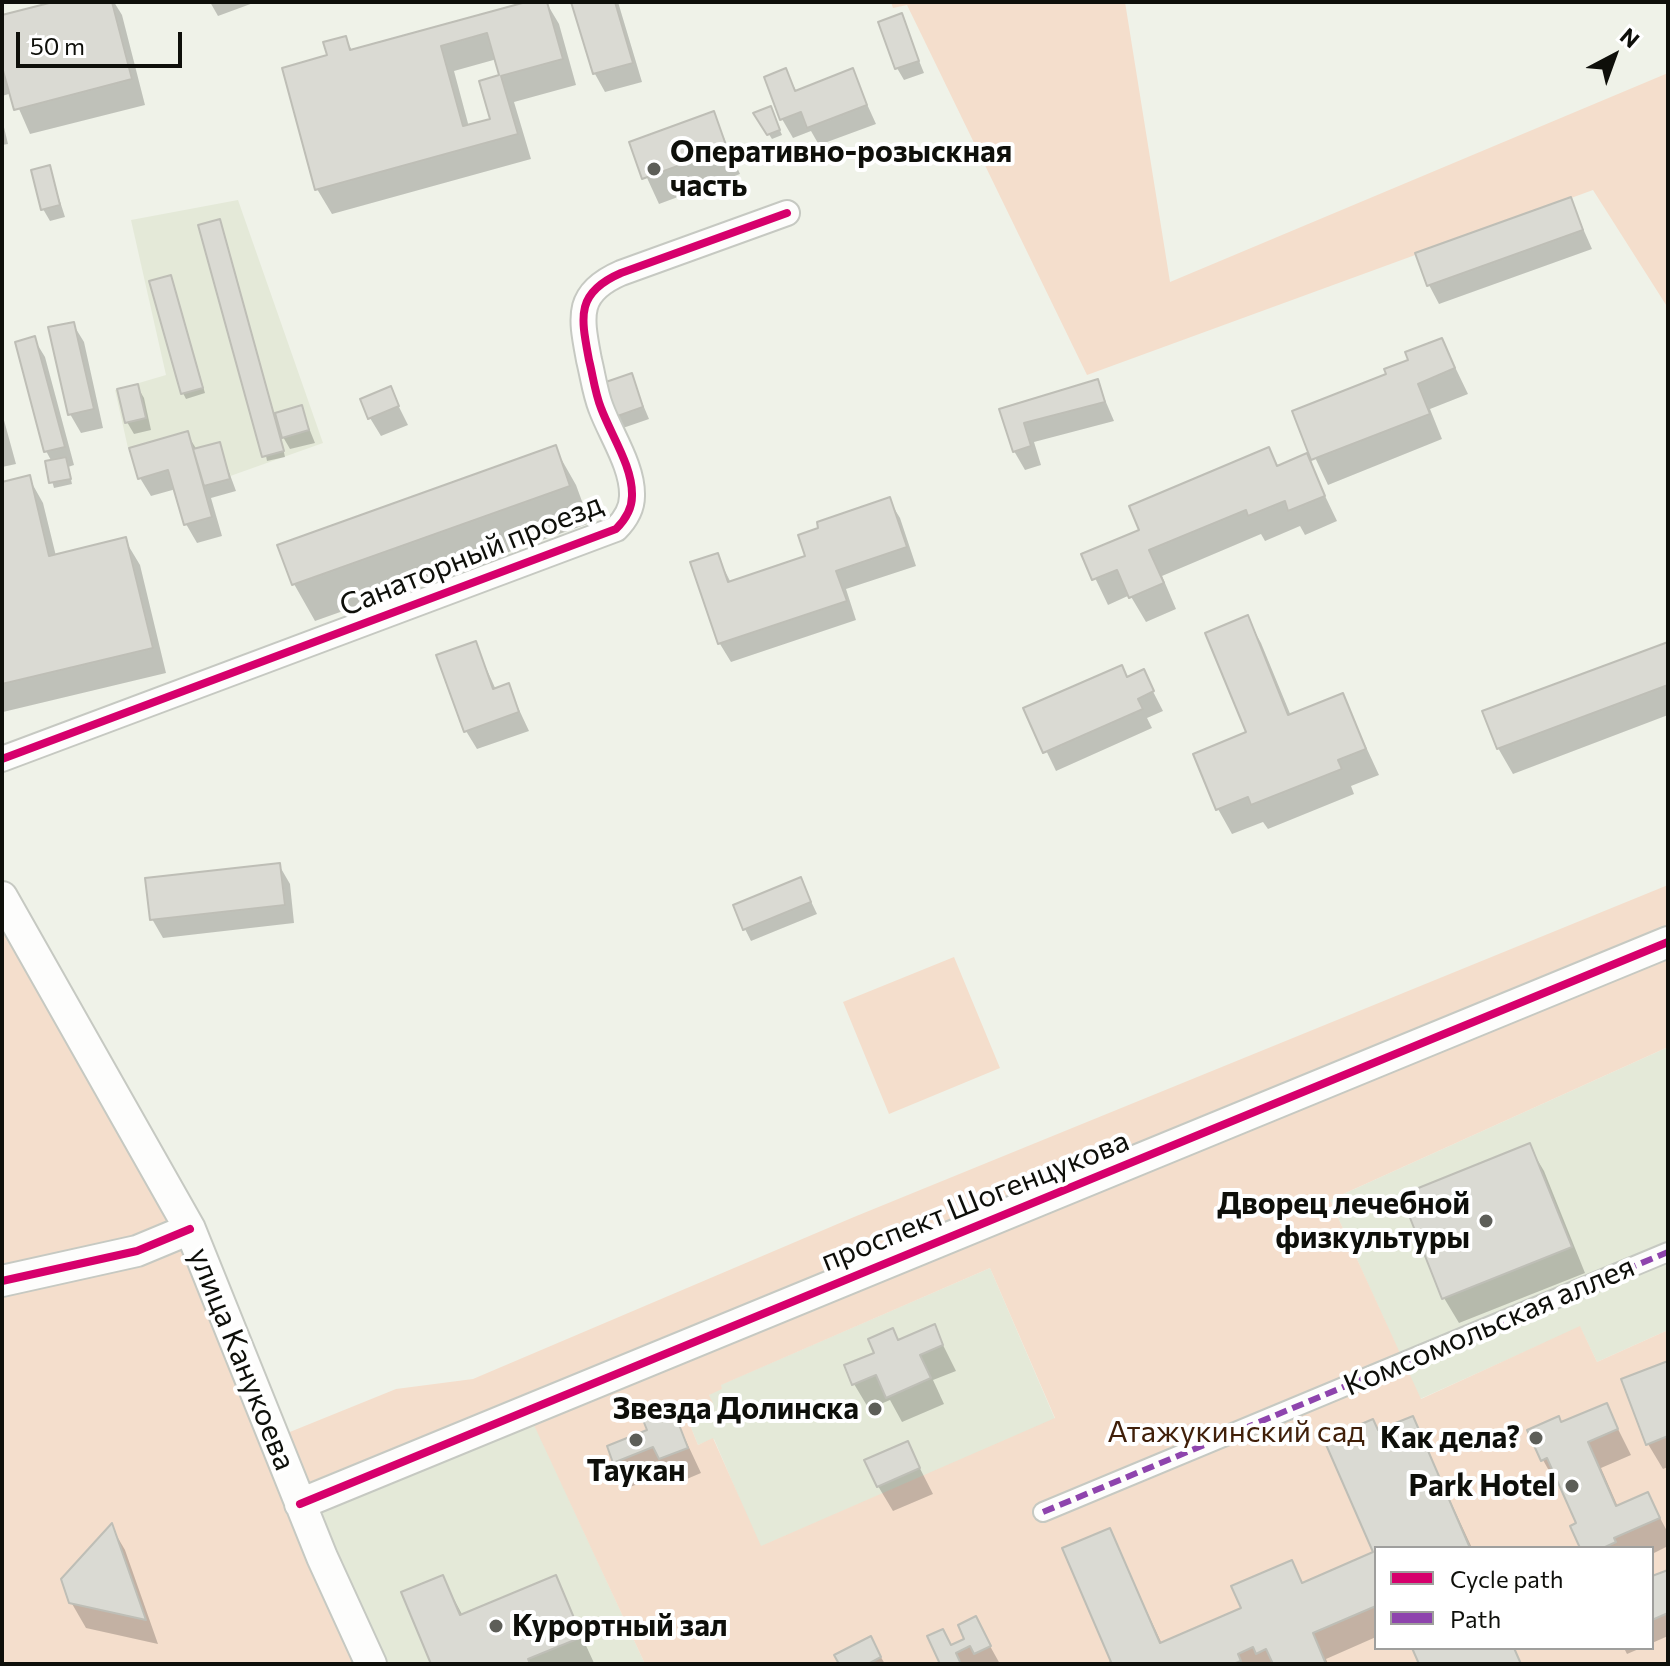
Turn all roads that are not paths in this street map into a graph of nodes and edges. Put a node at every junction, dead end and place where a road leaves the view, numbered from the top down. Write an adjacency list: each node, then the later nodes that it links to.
1 (787, 213): 2 (street, Санаторный проезд)
2 (2, 759)
3 (2, 897): 5 (street, улица Канукоева)
4 (1668, 942): 8 (street, проспект Шогенцукова)
5 (190, 1229): 7 (street); 8 (street, улица Канукоева)
6 (1668, 1252): 9 (street, Комсомольская аллея)
7 (2, 1281)
8 (300, 1504): 10 (street, улица Канукоева)
9 (1043, 1512)
10 (371, 1664)

